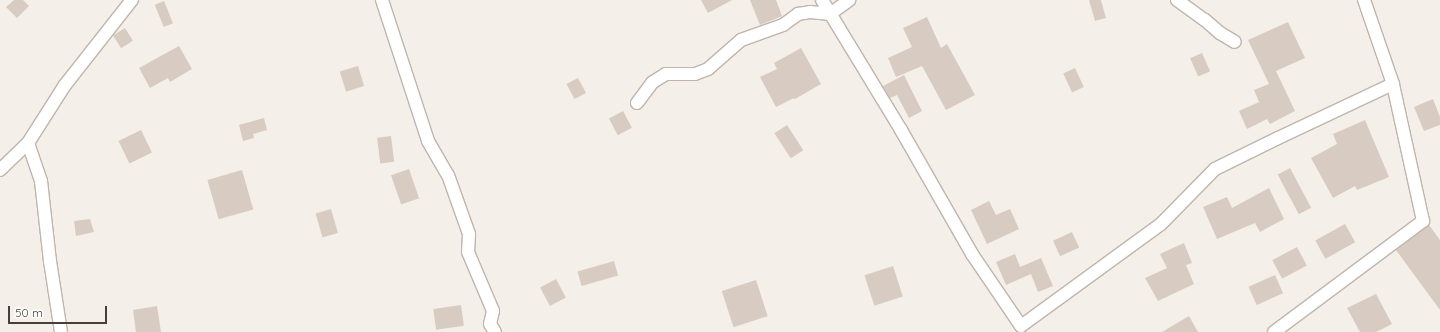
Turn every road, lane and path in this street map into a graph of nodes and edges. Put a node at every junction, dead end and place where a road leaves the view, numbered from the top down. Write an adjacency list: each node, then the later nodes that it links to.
1 (132, 0): 11 (street)
2 (382, 0): 15 (street)
3 (822, 0): 7 (street)
4 (849, 0): 7 (street)
5 (1177, 0): 8 (street)
6 (1364, 0): 9 (street)
7 (830, 14): 10 (street); 13 (street)
8 (1235, 42)
9 (1393, 84): 13 (street); 16 (street)
10 (638, 103)
11 (28, 143): 12 (street); 14 (street)
12 (0, 170)
13 (1020, 329)
14 (61, 332)
15 (495, 332)
16 (1274, 332)

